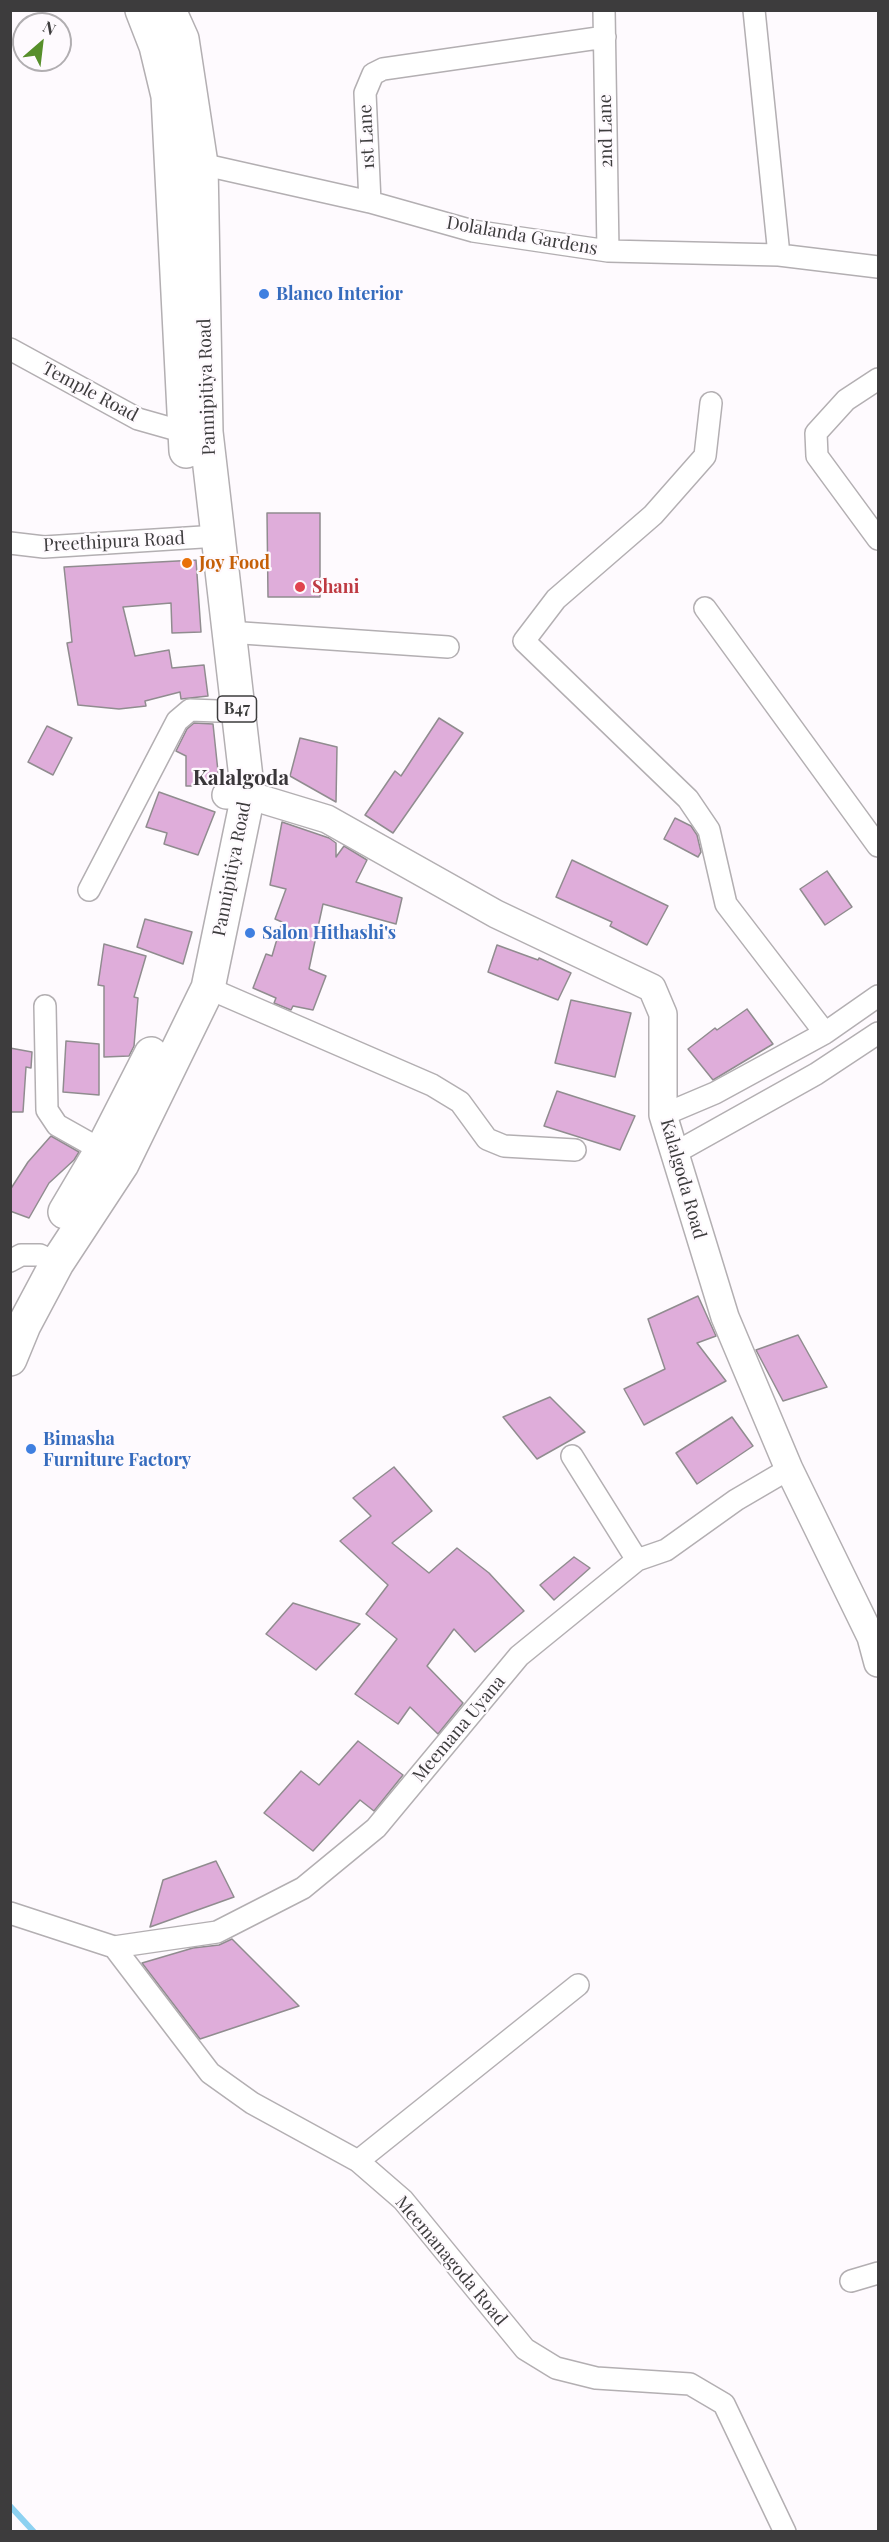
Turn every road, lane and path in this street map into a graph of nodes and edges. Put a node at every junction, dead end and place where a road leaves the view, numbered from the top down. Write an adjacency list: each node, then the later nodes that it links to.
1 (142, 10): 14 (main road, Pannipitiya Road / B47)
2 (169, 10): 6 (main road, Pannipitiya Road / B47)
3 (604, 10): 5 (street, 2nd Lane)
4 (754, 10): 9 (street)
5 (605, 37): 7 (street, 1st Lane); 8 (street, 2nd Lane)
6 (201, 164): 7 (street, Dolalanda Gardens); 14 (main road, Pannipitiya Road / B47)
7 (370, 202): 8 (street, Dolalanda Gardens)
8 (608, 251): 9 (street, Dolalanda Gardens)
9 (779, 255): 10 (street, Dolalanda Gardens)
10 (879, 267)
11 (10, 349): 14 (street, Temple Road)
12 (879, 379): 16 (street)
13 (711, 403): 28 (street)
14 (195, 432): 15 (main road, Pannipitiya Road / B47)
15 (207, 537): 17 (street, Preethipura Road); 19 (main road, Pannipitiya Road / B47); 21 (main road, Pannipitiya Road / B47)
16 (879, 539)
17 (10, 543)
18 (705, 608): 23 (street)
19 (228, 632): 20 (street); 22 (main road, Pannipitiya Road / B47)
20 (448, 647)
21 (218, 711): 22 (main road, Pannipitiya Road / B47); 24 (street)
22 (237, 795): 25 (main road, Pannipitiya Road / B47); 30 (street, Kalalgoda Road); 31 (main road, Pannipitiya Road / B47)
23 (879, 846)
24 (89, 890)
25 (208, 988): 32 (street); 34 (main road, Pannipitiya Road / B47)
26 (879, 996): 28 (street)
27 (45, 1006): 31 (street)
28 (825, 1033): 30 (street)
29 (879, 1033): 33 (street)
30 (663, 1115): 33 (street, Kalalgoda Road)
31 (104, 1146): 34 (main road, Pannipitiya Road / B47)
32 (575, 1150)
33 (673, 1154): 38 (street, Kalalgoda Road)
34 (36, 1259): 35 (main road, Pannipitiya Road / B47); 36 (main road, Pannipitiya Road / B47)
35 (10, 1304)
36 (10, 1359)
37 (572, 1456): 39 (street)
38 (789, 1470): 39 (street, Meemana Uyana); 40 (street, Kalalgoda Road)
39 (637, 1560): 43 (street, Meemana Uyana)
40 (875, 1632): 41 (street, Kalalgoda Road)
41 (879, 1663)
42 (10, 1913): 43 (street)
43 (114, 1947): 45 (street, Meemanagoda Road)
44 (578, 1985): 45 (street)
45 (358, 2161): 48 (street, Meemanagoda Road)
46 (879, 2273): 47 (street)
47 (851, 2281)
48 (784, 2532)

